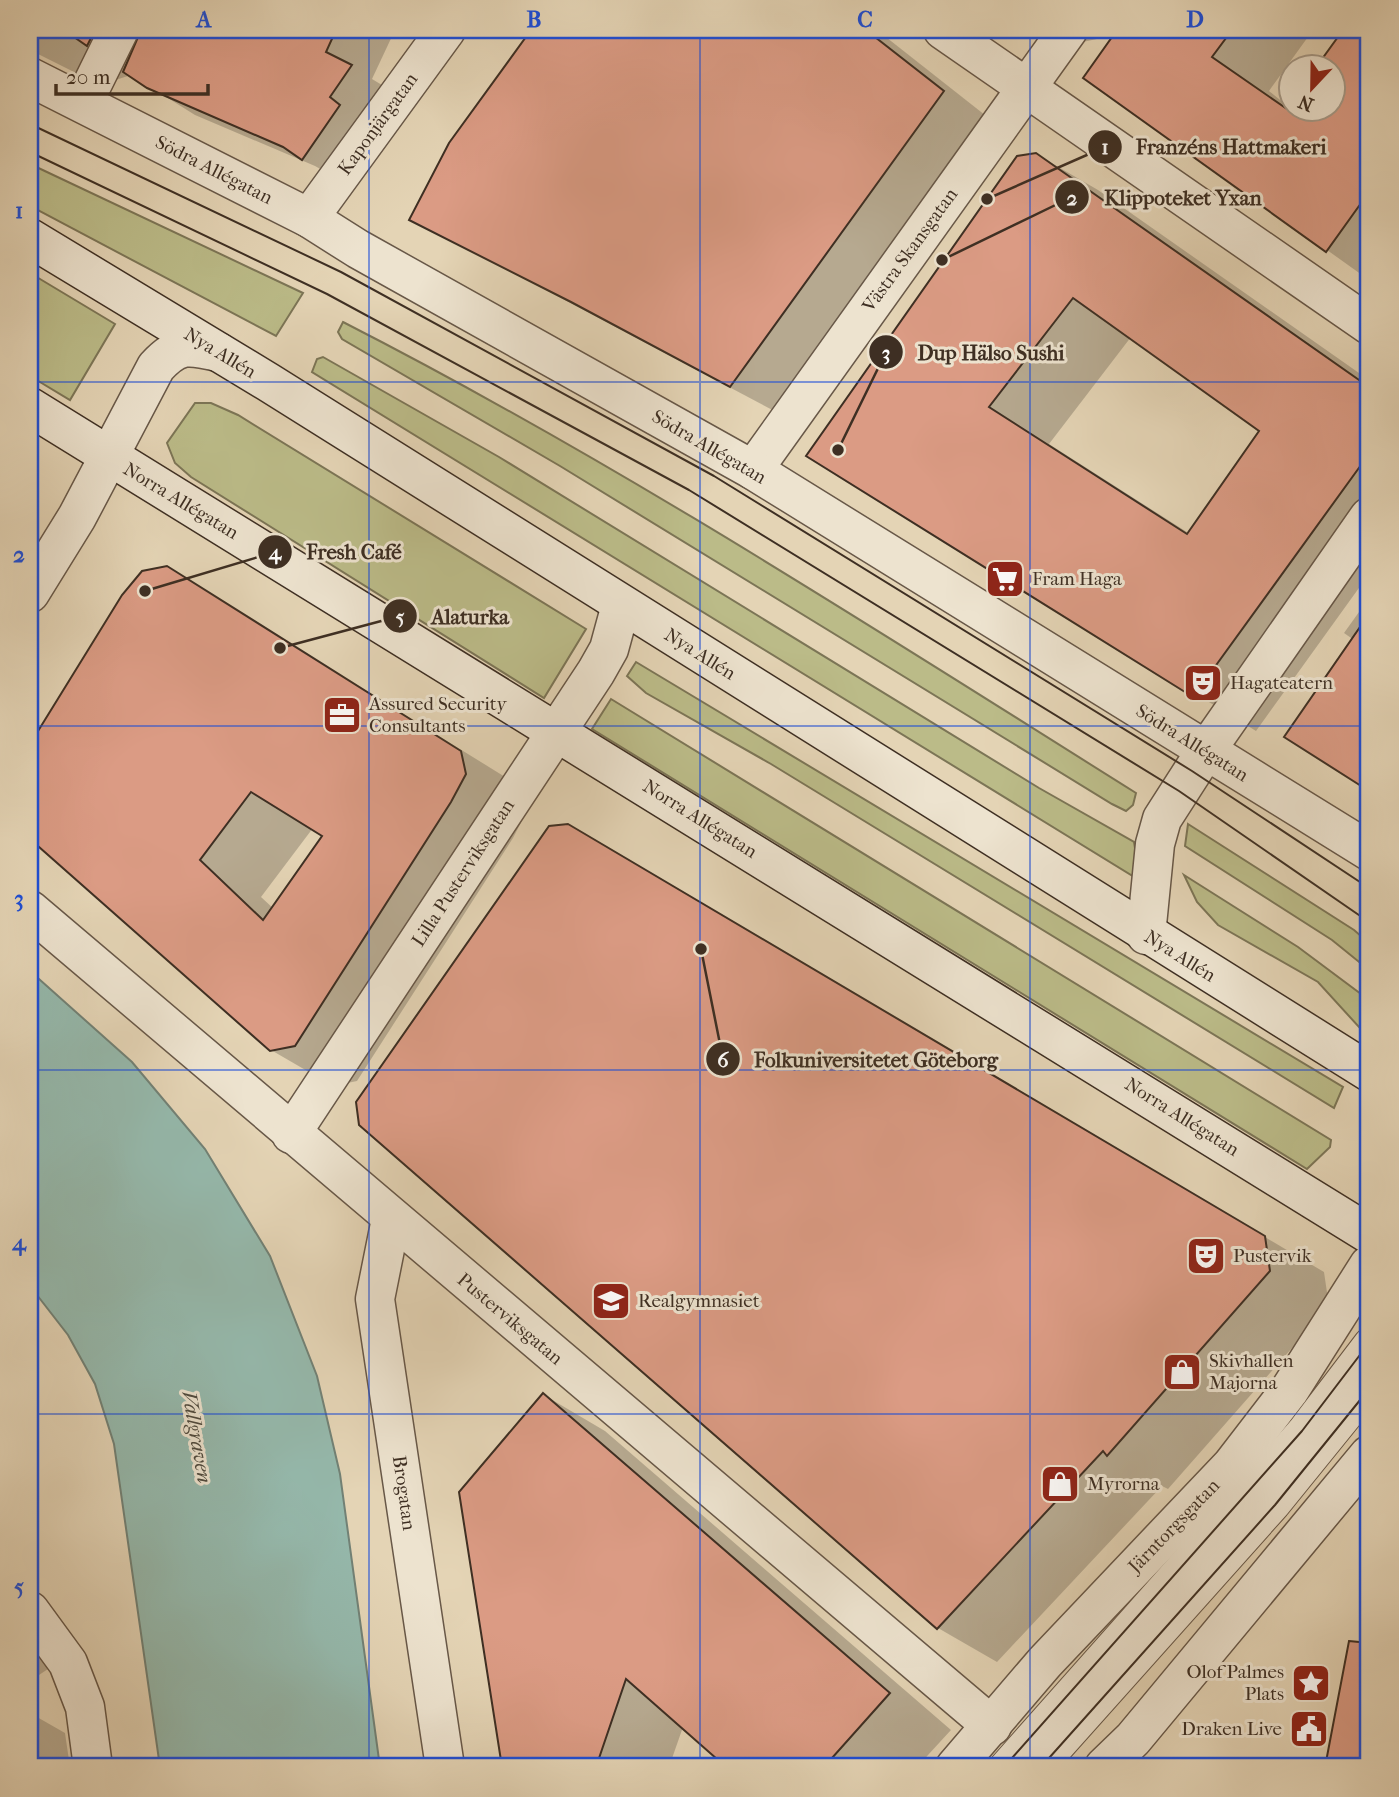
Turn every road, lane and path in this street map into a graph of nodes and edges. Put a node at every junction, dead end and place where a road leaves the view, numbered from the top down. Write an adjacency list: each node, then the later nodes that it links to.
1 (119, 30): 7 (street)
2 (446, 30): 8 (street, Kaponjärgatan)
3 (943, 30): 6 (street)
4 (1068, 30): 6 (street, Västra Skansgatan)
5 (30, 76): 7 (street, Södra Allégatan)
6 (1025, 89): 10 (street); 14 (street, Västra Skansgatan)
7 (83, 103): 8 (street, Södra Allégatan)
8 (309, 218): 14 (street, Södra Allégatan)
9 (30, 238): 11 (street, Nya Allén)
10 (1369, 325)
11 (218, 352): 13 (street); 17 (street, Nya Allén)
12 (30, 407): 13 (street, Norra Allégatan)
13 (110, 457): 16 (street); 18 (street, Norra Allégatan)
14 (753, 470): 19 (street, Södra Allégatan)
15 (1369, 517): 19 (street)
16 (30, 593)
17 (621, 605): 18 (street, Lilla Pusterviksgatan); 22 (street, Nya Allén)
18 (557, 730): 24 (street, Lilla Pusterviksgatan); 26 (street, Norra Allégatan)
19 (1205, 752): 20 (street, Södra Allégatan); 22 (street)
20 (1369, 851)
21 (30, 909): 24 (street, Pusterviksgatan)
22 (1146, 935): 23 (street, Nya Allén)
23 (1369, 1072)
24 (291, 1133): 25 (street, Pusterviksgatan)
25 (391, 1219): 32 (street, Pusterviksgatan); 34 (street, Brogatan)
26 (1369, 1234)
27 (1369, 1265): 32 (street, Järntorgsgatan)
28 (1369, 1343): 32 (lane)
29 (1369, 1389): 35 (lane)
30 (1369, 1455): 36 (street)
31 (30, 1611): 33 (street)
32 (990, 1756)
33 (93, 1767)
34 (444, 1767)
35 (1041, 1767)
36 (1104, 1767)

